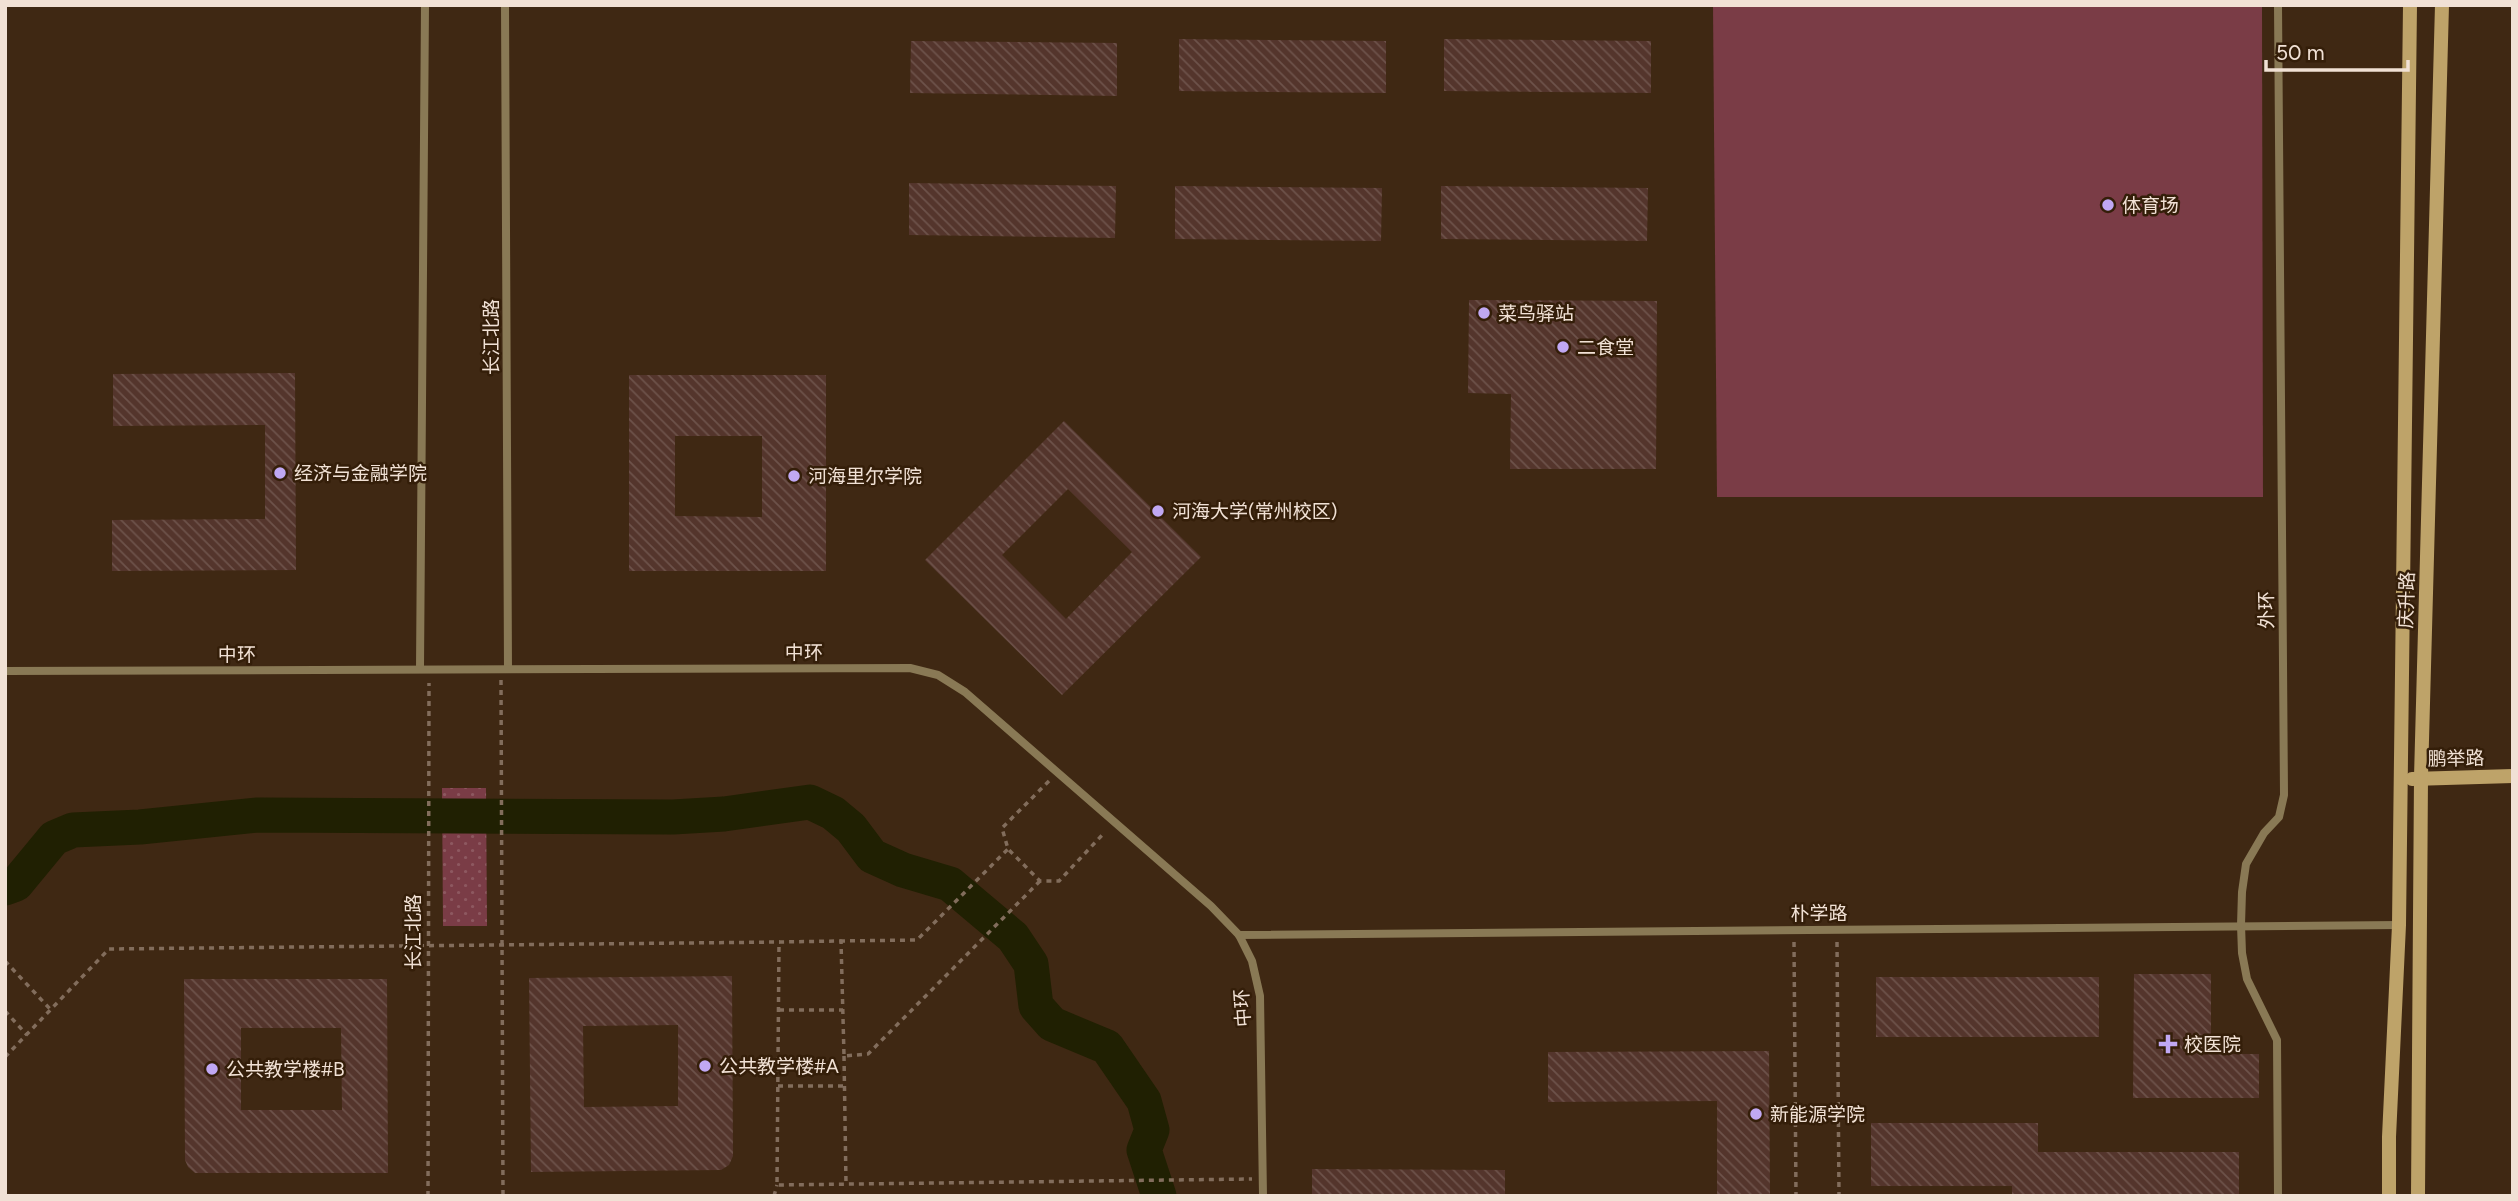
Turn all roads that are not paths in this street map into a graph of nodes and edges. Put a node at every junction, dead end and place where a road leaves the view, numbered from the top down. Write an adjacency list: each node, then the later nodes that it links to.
1 (425, 5): 6 (lane)
2 (505, 5): 7 (lane, 长江北路)
3 (2278, 5): 12 (lane, 外环)
4 (2410, 5): 11 (main road, 庆升路)
5 (2442, 5): 10 (main road, 庆升路)
6 (425, 668): 7 (lane, 中环); 8 (lane, 中环)
7 (505, 669): 14 (lane, 中环)
8 (5, 671)
9 (2513, 776): 10 (main road, 鹏举路)
10 (2421, 777): 11 (main road, 鹏举路); 18 (main road, 庆升路)
11 (2401, 781): 13 (main road, 庆升路)
12 (2241, 925): 13 (lane, 朴学路); 14 (lane, 朴学路); 16 (lane, 外环)
13 (2399, 925): 17 (main road, 庆升路)
14 (1239, 935): 15 (lane, 中环)
15 (1263, 1196)
16 (2278, 1196)
17 (2389, 1196)
18 (2418, 1196)

